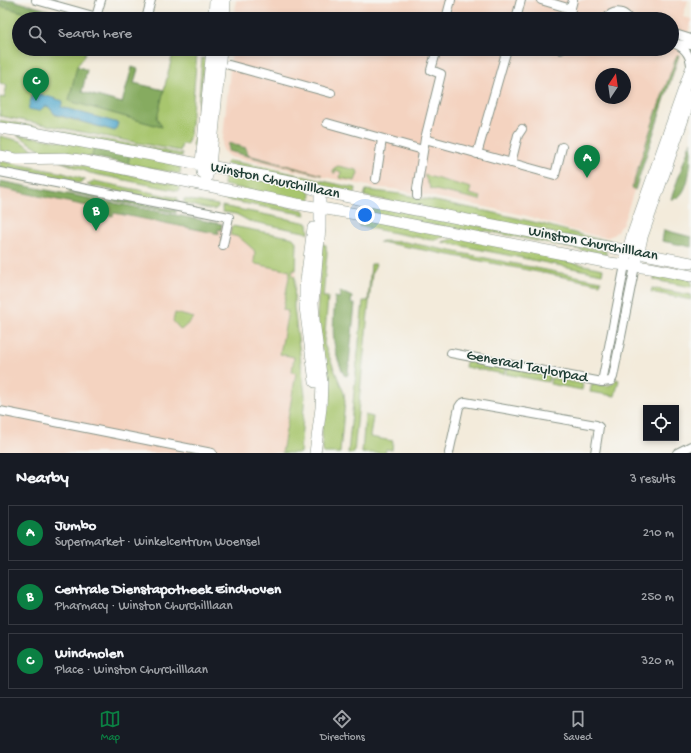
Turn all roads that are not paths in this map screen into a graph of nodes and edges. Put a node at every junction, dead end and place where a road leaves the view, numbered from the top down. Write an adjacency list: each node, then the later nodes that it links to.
1 (36, 0): 11 (street)
2 (101, 0): 12 (street)
3 (151, 0): 13 (street)
4 (215, 0): 14 (main road)
5 (225, 0): 15 (main road)
6 (451, 0): 16 (street)
7 (521, 0): 17 (street)
8 (541, 0): 10 (street)
9 (573, 0): 10 (street)
10 (571, 8): 18 (street)
11 (79, 12)
12 (100, 12)
13 (148, 12)
14 (214, 12)
15 (224, 12)
16 (448, 12)
17 (518, 12)
18 (570, 12)
19 (679, 36): 20 (street)
20 (691, 40): 21 (street)
21 (679, 43)
22 (679, 47): 28 (street)
23 (211, 56): 42 (main road)
24 (220, 56): 42 (main road)
25 (435, 56): 36 (street)
26 (505, 56): 39 (street)
27 (229, 65): 30 (street)
28 (691, 65)
29 (691, 69): 50 (main road)
30 (331, 93)
31 (691, 96): 51 (main road)
32 (327, 123): 35 (street)
33 (0, 128): 42 (main road, Winston Churchilllaan)
34 (522, 129): 41 (street)
35 (382, 139): 38 (street); 44 (street)
36 (425, 139): 38 (street); 39 (street)
37 (562, 147): 41 (street)
38 (423, 150): 47 (street)
39 (477, 154): 41 (street)
40 (0, 156): 45 (main road, Winston Churchilllaan)
41 (511, 163)
42 (206, 166): 45 (main road); 46 (main road, Winston Churchilllaan)
43 (0, 172): 49 (street)
44 (376, 178)
45 (204, 186): 48 (main road, Winston Churchilllaan)
46 (320, 190): 48 (main road); 50 (main road, Winston Churchilllaan)
47 (417, 196)
48 (318, 208): 53 (main road, Winston Churchilllaan); 57 (main road)
49 (223, 244)
50 (627, 251): 51 (main road, Winston Churchilllaan); 53 (main road)
51 (638, 253): 52 (main road, Winston Churchilllaan); 53 (main road)
52 (691, 263)
53 (630, 265): 54 (main road, Winston Churchilllaan); 55 (street, Generaal Taylorpad)
54 (691, 276)
55 (451, 352)
56 (0, 411): 59 (street)
57 (318, 436): 60 (main road); 61 (main road)
58 (691, 446): 64 (street)
59 (212, 453)
60 (315, 453)
61 (319, 453)
62 (449, 453): 63 (street)
63 (595, 453)
64 (678, 453)

